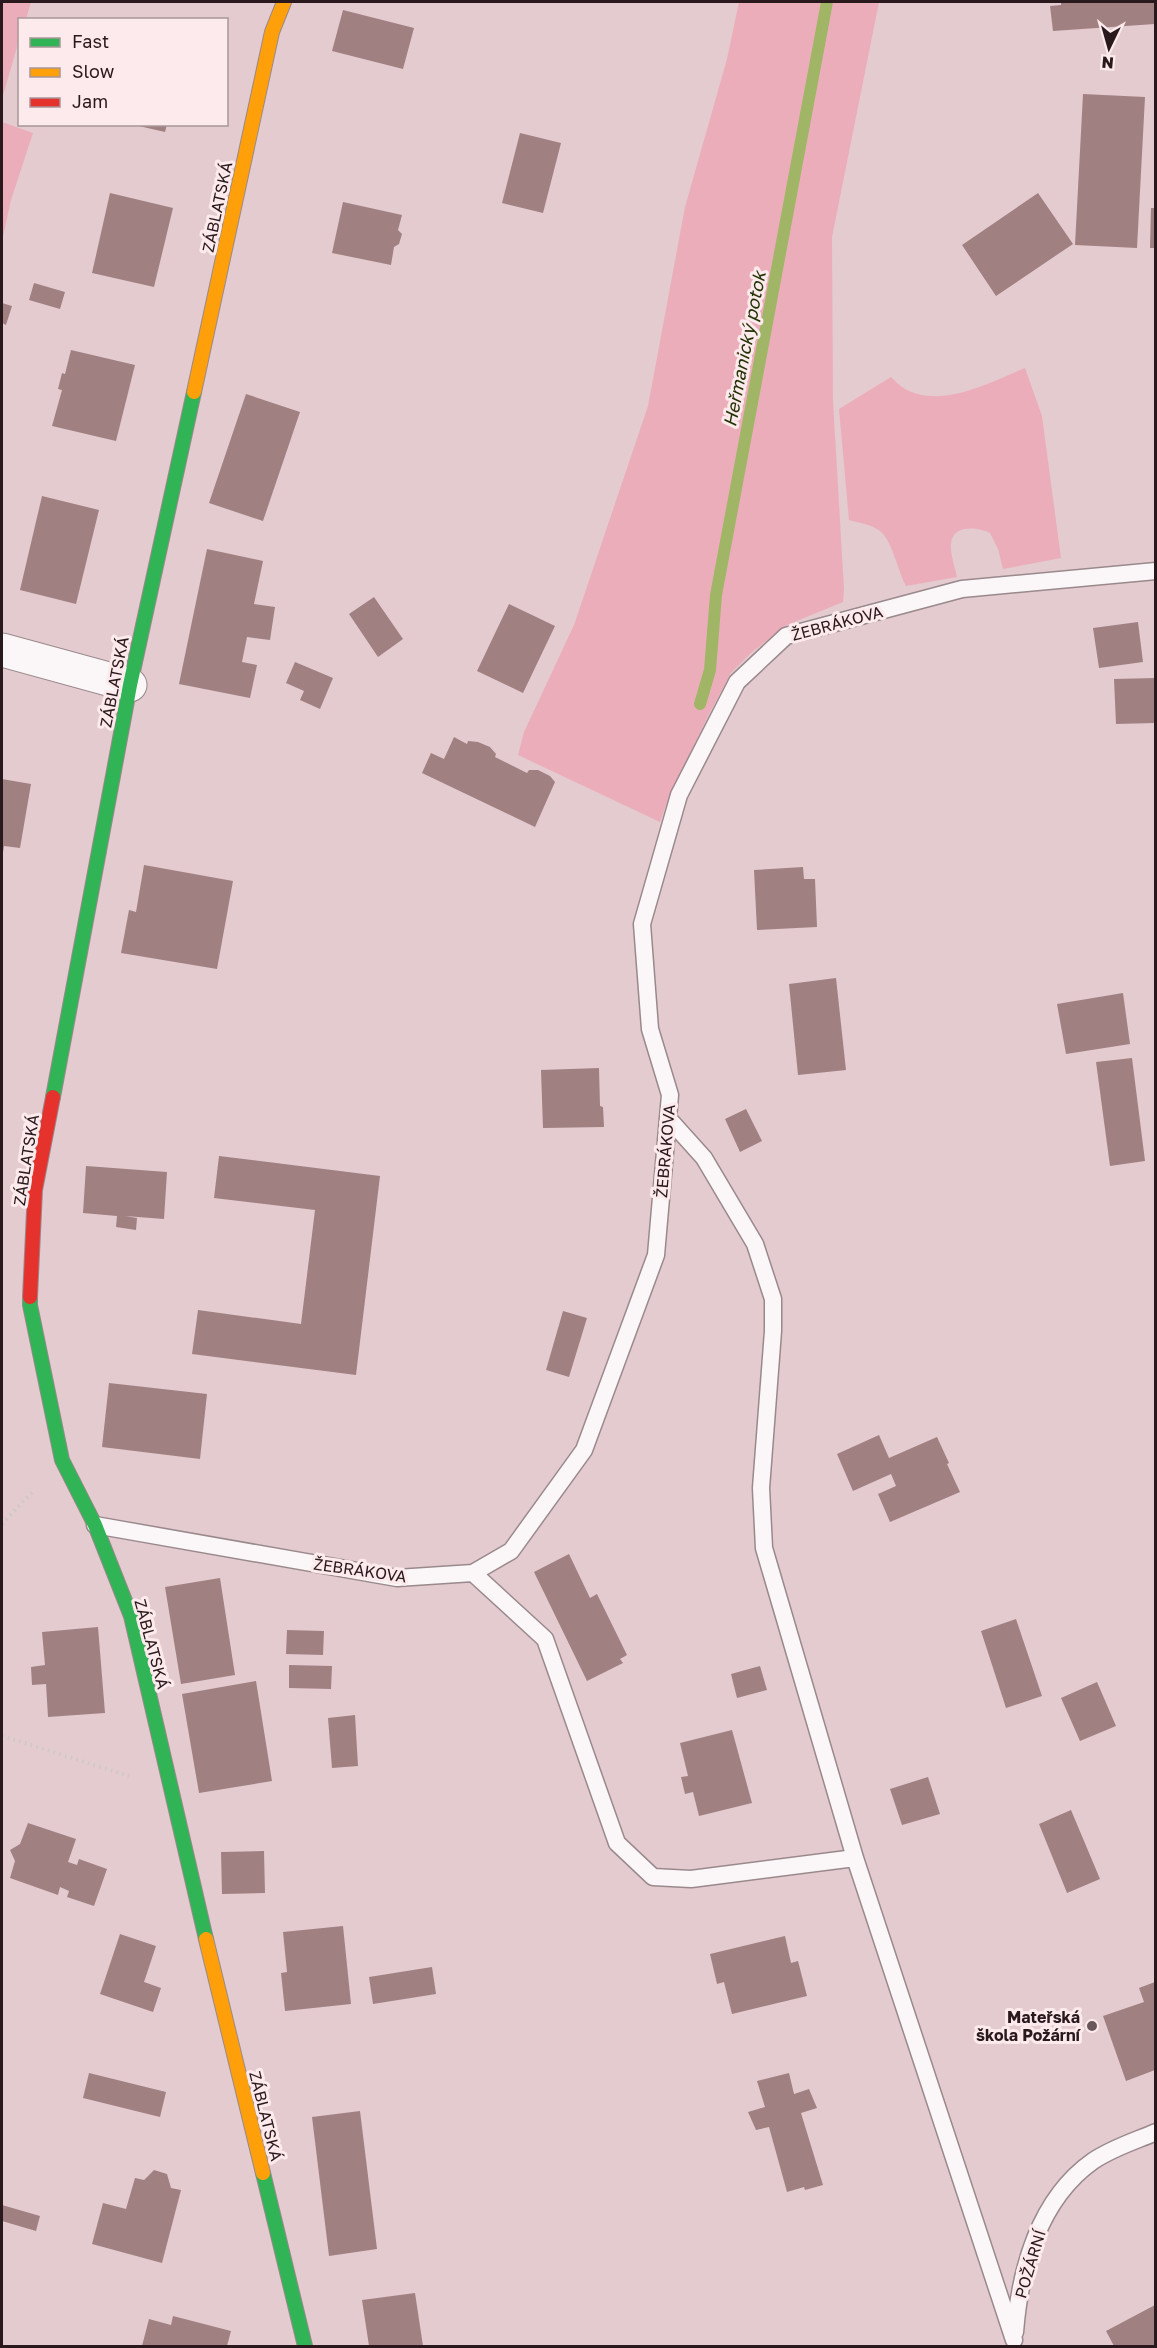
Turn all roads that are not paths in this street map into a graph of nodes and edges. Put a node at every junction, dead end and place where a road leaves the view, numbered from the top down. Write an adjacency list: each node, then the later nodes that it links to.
1 (284, 2): 4 (street, ZÁBLATSKÁ)
2 (1155, 571): 5 (lane, ŽEBRÁKOVA)
3 (2, 650): 4 (street)
4 (130, 685): 6 (street, ZÁBLATSKÁ)
5 (668, 1118): 7 (lane, ŽEBRÁKOVA); 8 (lane)
6 (95, 1525): 7 (lane, ŽEBRÁKOVA); 11 (street, ZÁBLATSKÁ)
7 (473, 1573): 8 (lane)
8 (855, 1858): 10 (lane)
9 (1155, 2132): 10 (lane, POŽÁRNÍ)
10 (1015, 2343)
11 (305, 2346)

